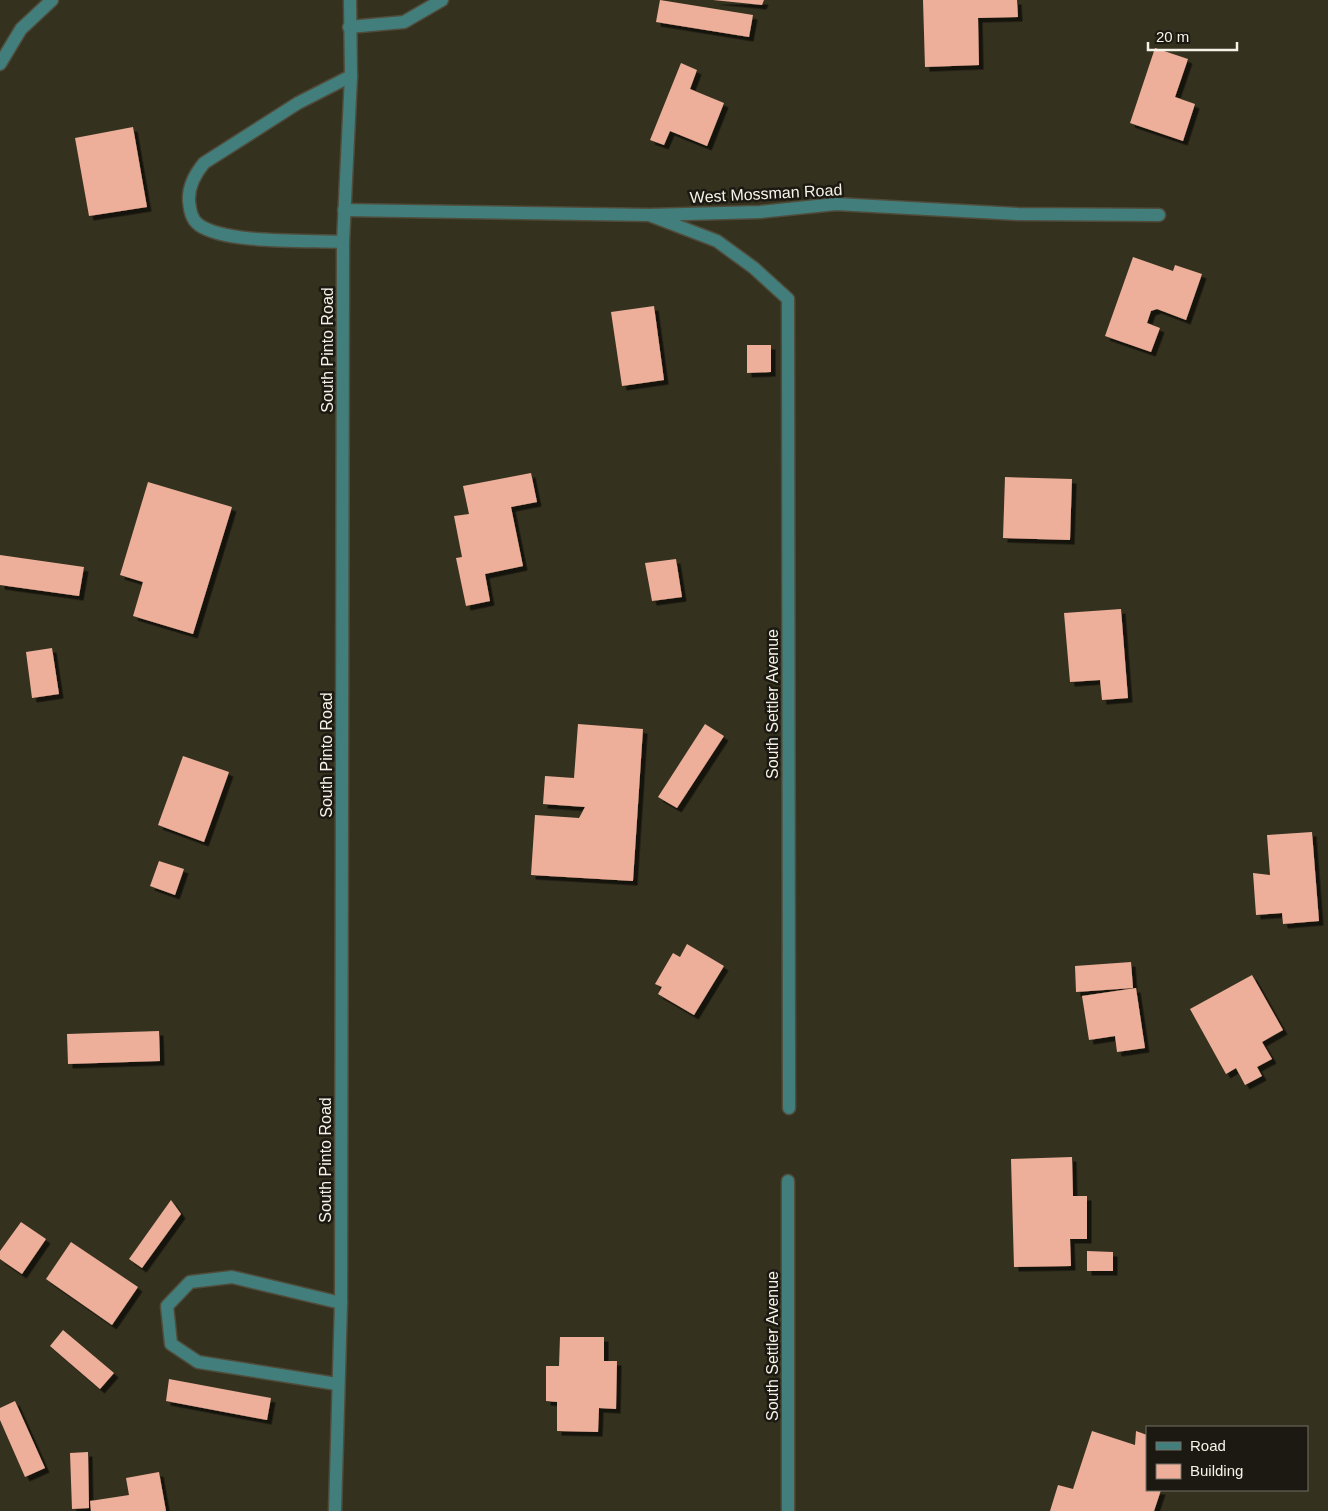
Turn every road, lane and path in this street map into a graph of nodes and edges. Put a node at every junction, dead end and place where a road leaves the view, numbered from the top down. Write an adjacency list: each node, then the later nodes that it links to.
1 (52, 0): 5 (street)
2 (350, 0): 4 (street, South Pinto Road)
3 (442, 0): 4 (street)
4 (349, 27): 6 (street, South Pinto Road)
5 (0, 64)
6 (351, 76): 7 (street, South Pinto Road); 10 (street)
7 (344, 210): 8 (street, West Mossman Road); 10 (street, South Pinto Road)
8 (649, 215): 9 (street, West Mossman Road); 11 (street, South Settler Avenue)
9 (1159, 215)
10 (344, 242): 13 (street, South Pinto Road)
11 (789, 1108)
12 (788, 1181): 16 (street, South Settler Avenue)
13 (341, 1303): 14 (street, South Pinto Road); 14 (street)
14 (337, 1384): 15 (street, South Pinto Road)
15 (335, 1511)
16 (788, 1511)

